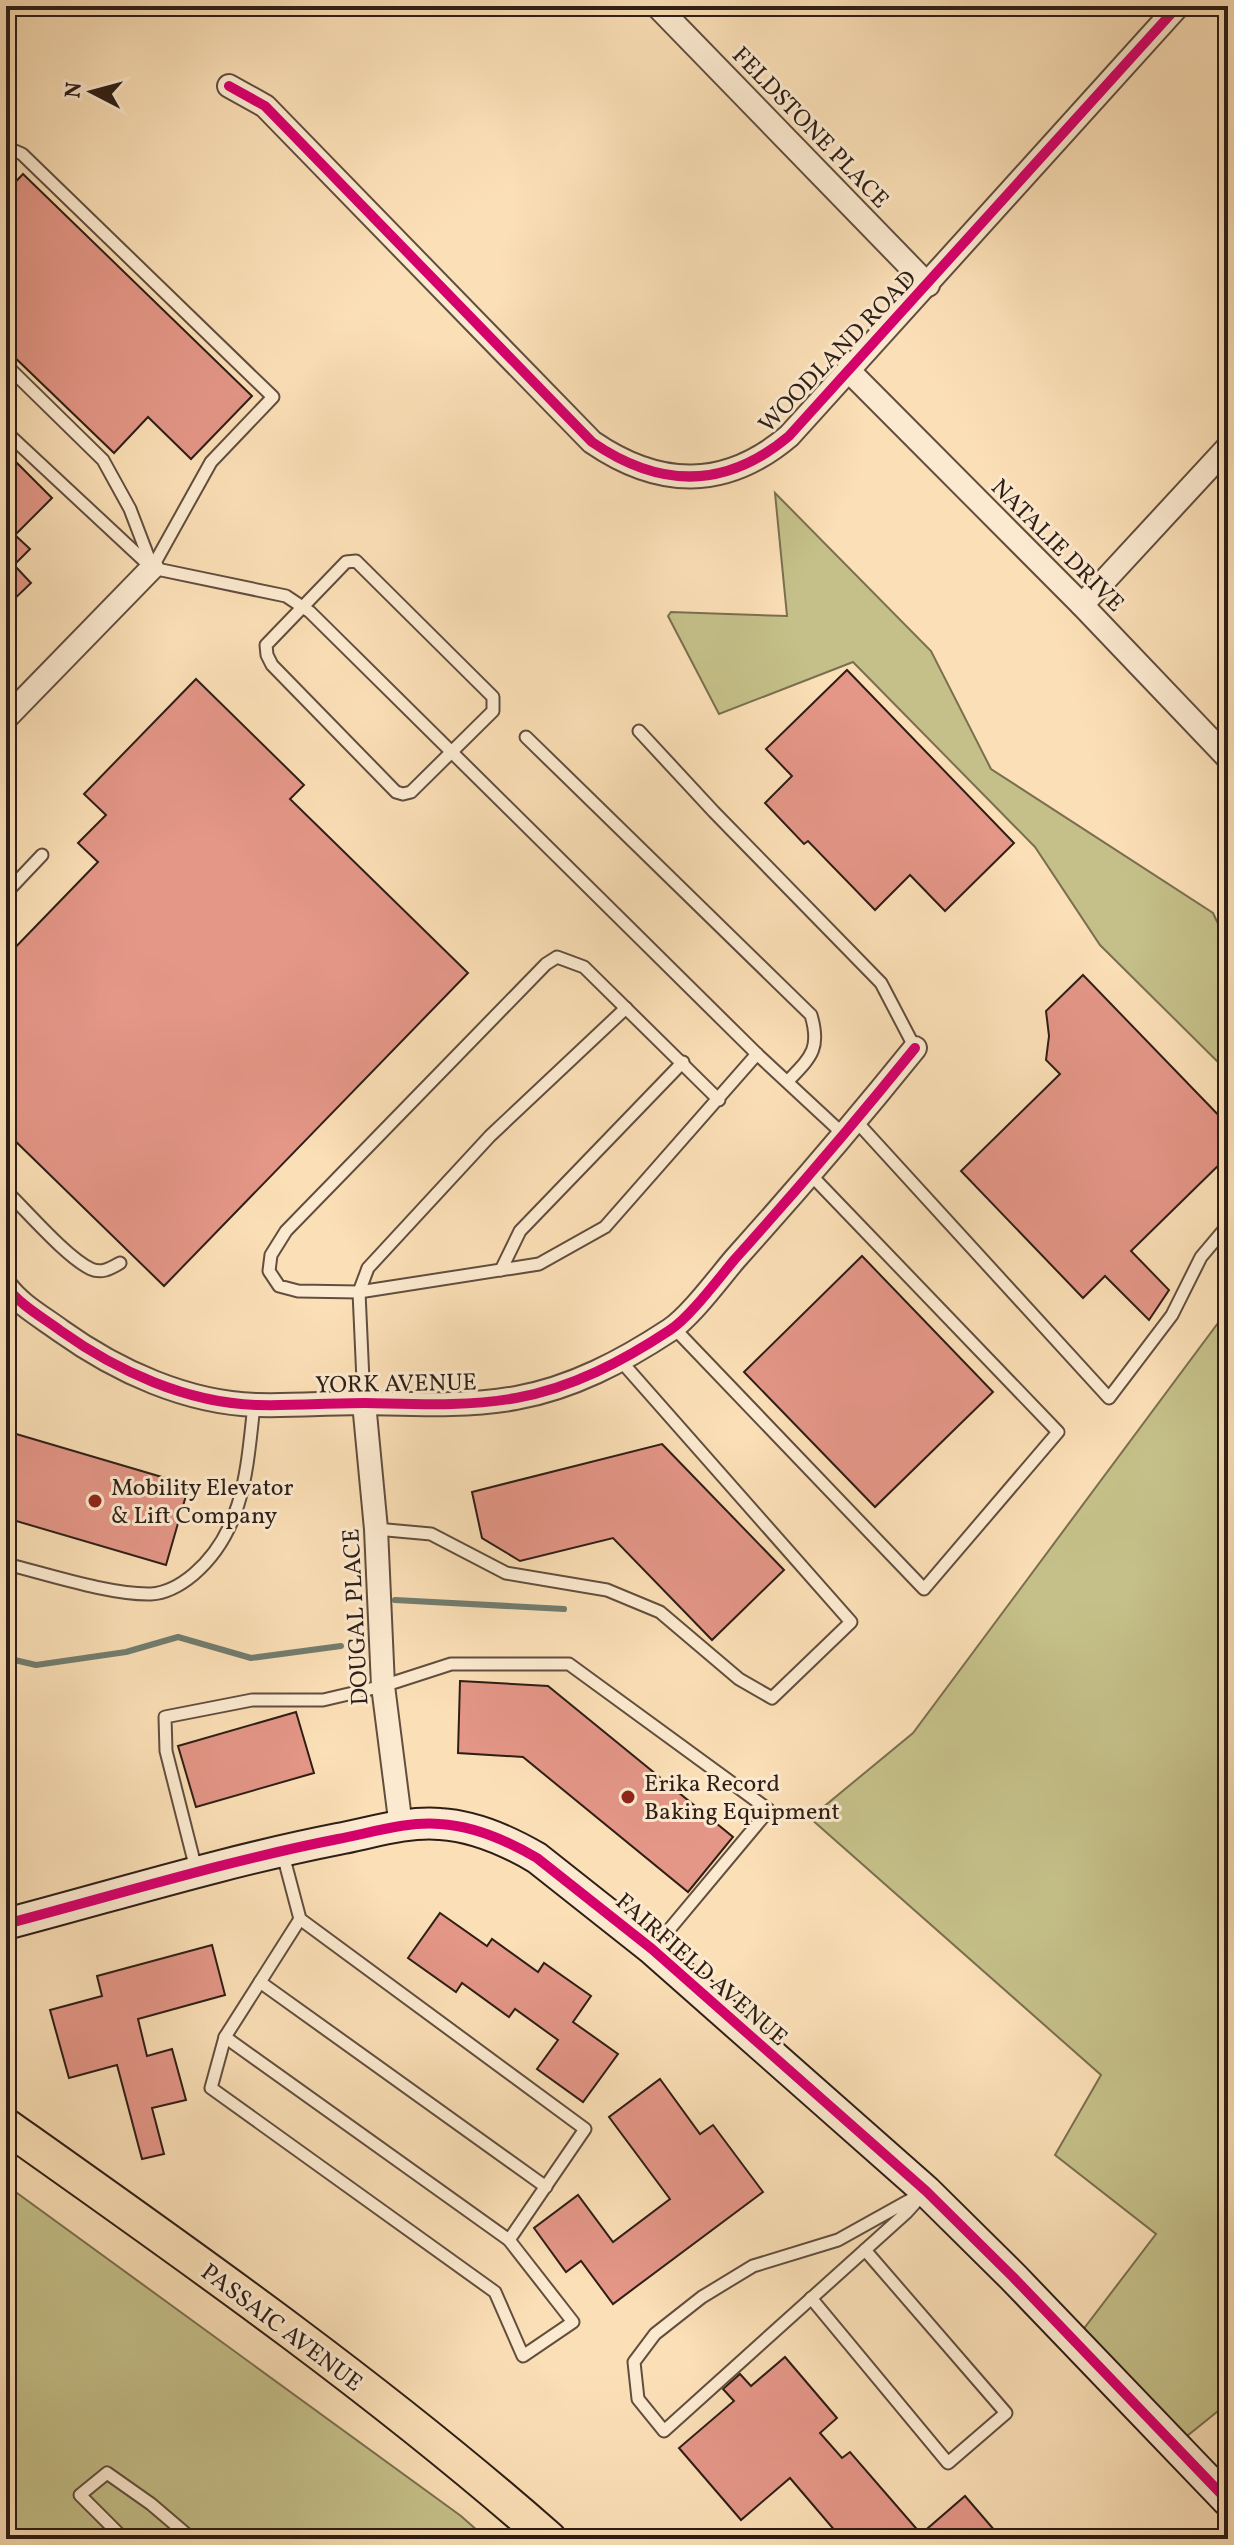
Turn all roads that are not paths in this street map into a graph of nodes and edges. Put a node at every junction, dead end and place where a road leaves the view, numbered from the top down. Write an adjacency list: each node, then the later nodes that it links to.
1 (657, 6): 5 (street, FELDSTONE PLACE)
2 (1178, 6): 5 (street, WOODLAND ROAD)
3 (229, 86): 7 (street, WOODLAND ROAD)
4 (6, 147): 10 (lane)
5 (928, 285): 7 (street, WOODLAND ROAD)
6 (6, 365): 10 (lane)
7 (848, 370): 11 (street, NATALIE DRIVE)
8 (6, 432): 10 (lane)
9 (1228, 447): 11 (street)
10 (152, 568): 12 (lane); 13 (street)
11 (1082, 605): 17 (street, NATALIE DRIVE)
12 (301, 606): 16 (lane); 16 (lane); 16 (lane)
13 (8, 712)
14 (639, 731): 21 (lane)
15 (526, 737): 24 (lane)
16 (452, 753): 22 (lane)
17 (1228, 758)
18 (42, 855): 19 (lane)
19 (6, 893)
20 (626, 1008): 23 (lane); 32 (lane); 32 (lane)
21 (915, 1048): 26 (street, YORK AVENUE)
22 (757, 1054): 24 (lane); 25 (lane)
23 (683, 1062): 25 (lane); 31 (lane)
24 (788, 1081): 26 (lane)
25 (719, 1100): 31 (lane)
26 (849, 1127): 27 (street, YORK AVENUE); 29 (lane)
27 (811, 1175): 34 (street, YORK AVENUE); 34 (lane)
28 (6, 1191): 30 (lane)
29 (1228, 1225)
30 (120, 1263)
31 (501, 1270): 32 (lane)
32 (359, 1292): 36 (lane)
33 (9, 1296): 37 (street, YORK AVENUE)
34 (674, 1328): 35 (street, YORK AVENUE)
35 (620, 1360): 36 (street, YORK AVENUE); 38 (lane)
36 (364, 1403): 37 (street, YORK AVENUE); 38 (street, DOUGAL PLACE)
37 (254, 1405): 39 (lane)
38 (376, 1529): 40 (street, DOUGAL PLACE)
39 (6, 1564)
40 (383, 1686): 41 (street, DOUGAL PLACE); 43 (lane); 46 (lane)
41 (401, 1827): 42 (street, FAIRFIELD AVENUE); 46 (street, FAIRFIELD AVENUE)
42 (282, 1850): 43 (street, FAIRFIELD AVENUE); 44 (lane)
43 (197, 1873): 45 (street, FAIRFIELD AVENUE)
44 (300, 1919): 47 (lane); 50 (lane)
45 (6, 1924)
46 (652, 1949): 51 (street, FAIRFIELD AVENUE)
47 (260, 1982): 48 (lane); 50 (lane)
48 (225, 2037): 52 (lane); 52 (lane)
49 (6, 2126): 58 (main road, PASSAIC AVENUE)
50 (546, 2187): 52 (lane)
51 (926, 2191): 53 (lane); 54 (lane); 55 (street, FAIRFIELD AVENUE)
52 (509, 2240)
53 (865, 2250): 54 (lane); 54 (lane)
54 (811, 2298)
55 (1228, 2501)
56 (124, 2539): 57 (lane)
57 (192, 2539)
58 (549, 2539)

